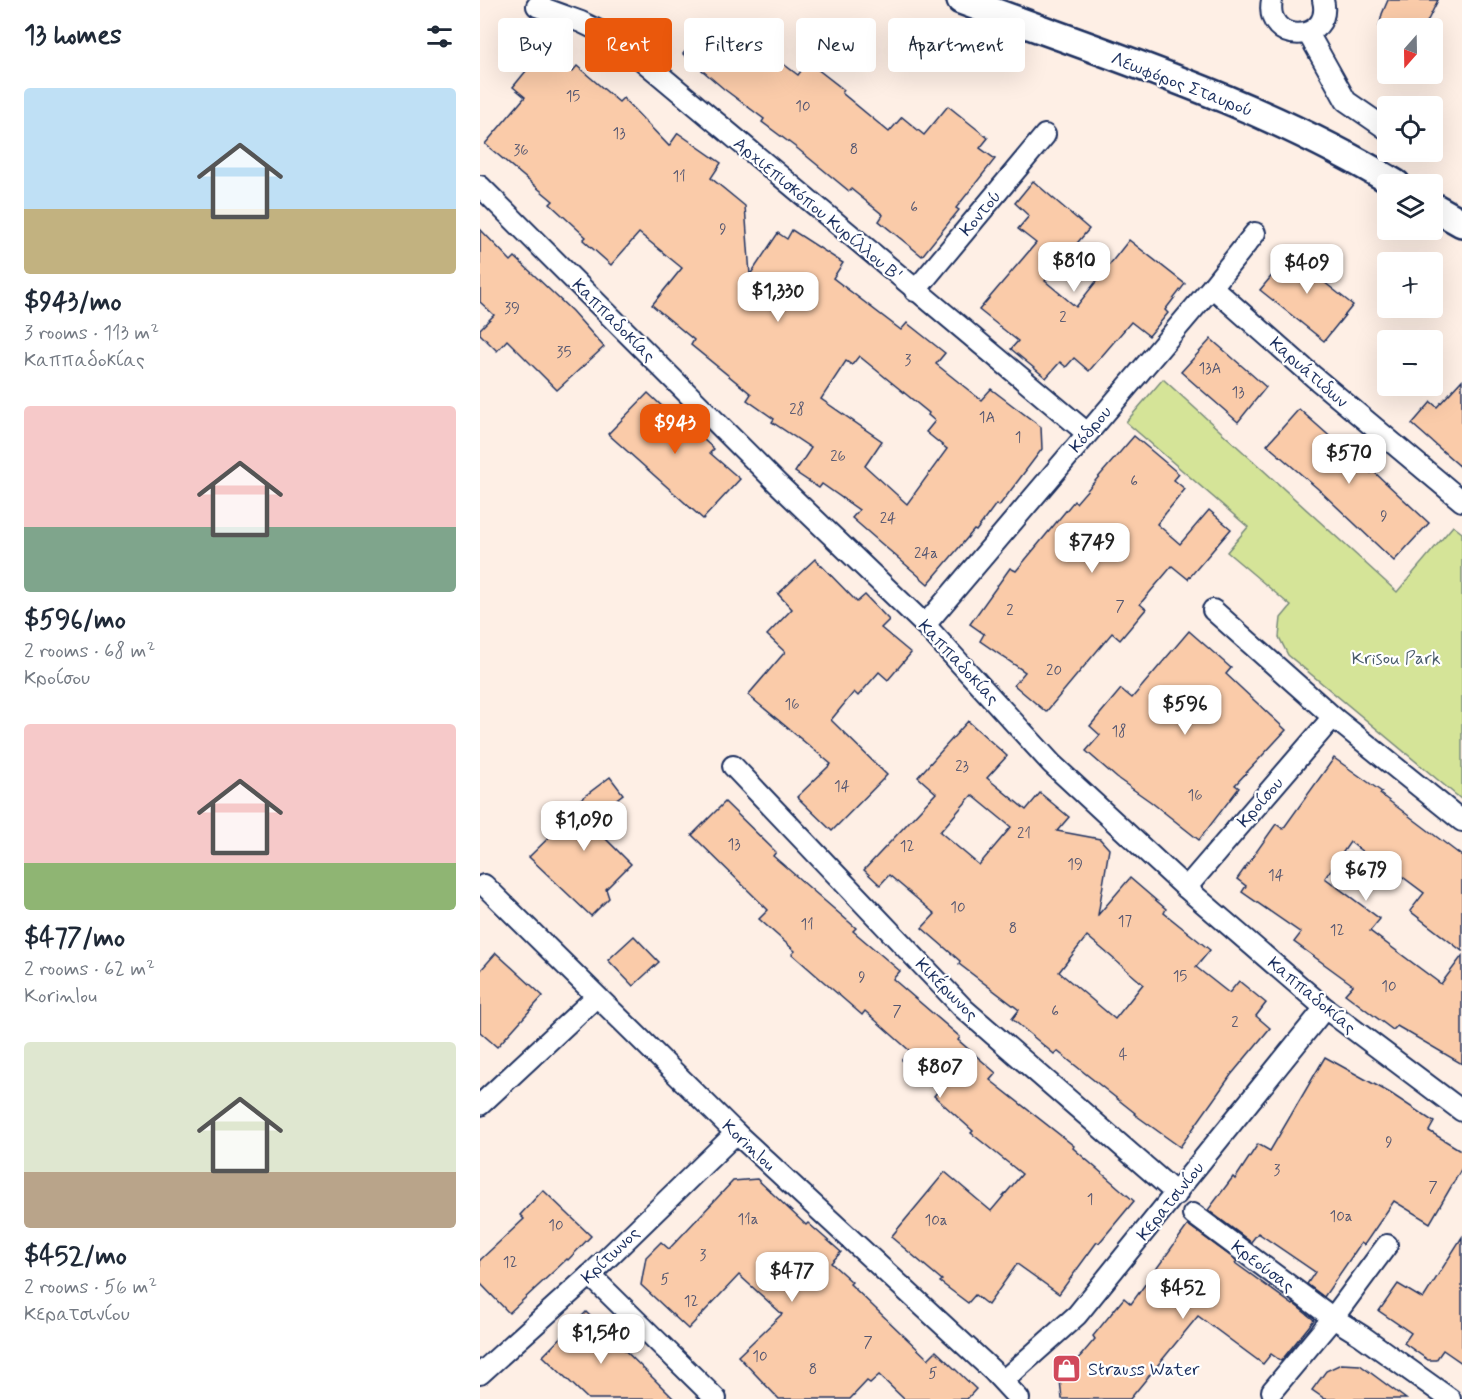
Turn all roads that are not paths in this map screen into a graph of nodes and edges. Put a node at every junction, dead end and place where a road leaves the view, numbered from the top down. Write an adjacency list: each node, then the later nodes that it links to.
1 (961, 0): 8 (main road, Λεωφόρος Σταυρού)
2 (1272, 0): 5 (street)
3 (1323, 0): 5 (street)
4 (537, 6): 14 (street, Αρχιεπισκόπου Κυρίλλου Β')
5 (1308, 33): 6 (street)
6 (1377, 122)
7 (1045, 135): 14 (street, Κοντού)
8 (1379, 174)
9 (480, 186): 18 (street, Καππαδοκίας)
10 (1443, 213): 11 (main road)
11 (1462, 224)
12 (1255, 233): 13 (street, Κόδρου)
13 (1212, 287): 15 (street, Κόδρου); 16 (street, Καρυάτιδων)
14 (915, 291): 15 (street, Αρχιεπισκόπου Κυρίλλου Β')
15 (1087, 433): 18 (street, Κόδρου)
16 (1462, 501)
17 (1213, 610): 19 (street)
18 (925, 625): 23 (street, Καππαδοκίας)
19 (1334, 717): 21 (street); 23 (street, Κροίσου)
20 (733, 766): 29 (street, Κικέρωνος)
21 (1462, 821)
22 (484, 885): 24 (street, Korinlou)
23 (1186, 888): 25 (street, Καππαδοκίας)
24 (596, 998): 26 (street); 28 (street, Korinlou)
25 (1325, 1008): 27 (street, Καππαδοκίας); 29 (street, Κερατσινίου)
26 (480, 1105)
27 (1462, 1111)
28 (736, 1133): 32 (street, Κρίτωνος); 35 (street, Korinlou)
29 (1177, 1194): 35 (street, Κερατσινίου)
30 (1192, 1214): 33 (street, Κρεούσας)
31 (1388, 1245): 33 (street)
32 (590, 1275): 34 (street, Κρίτωνος); 37 (street)
33 (1333, 1318): 36 (street); 39 (street, Κρεούσας)
34 (480, 1374)
35 (1003, 1381): 38 (street, Korinlou)
36 (1272, 1391)
37 (716, 1399)
38 (1019, 1399)
39 (1450, 1399)

